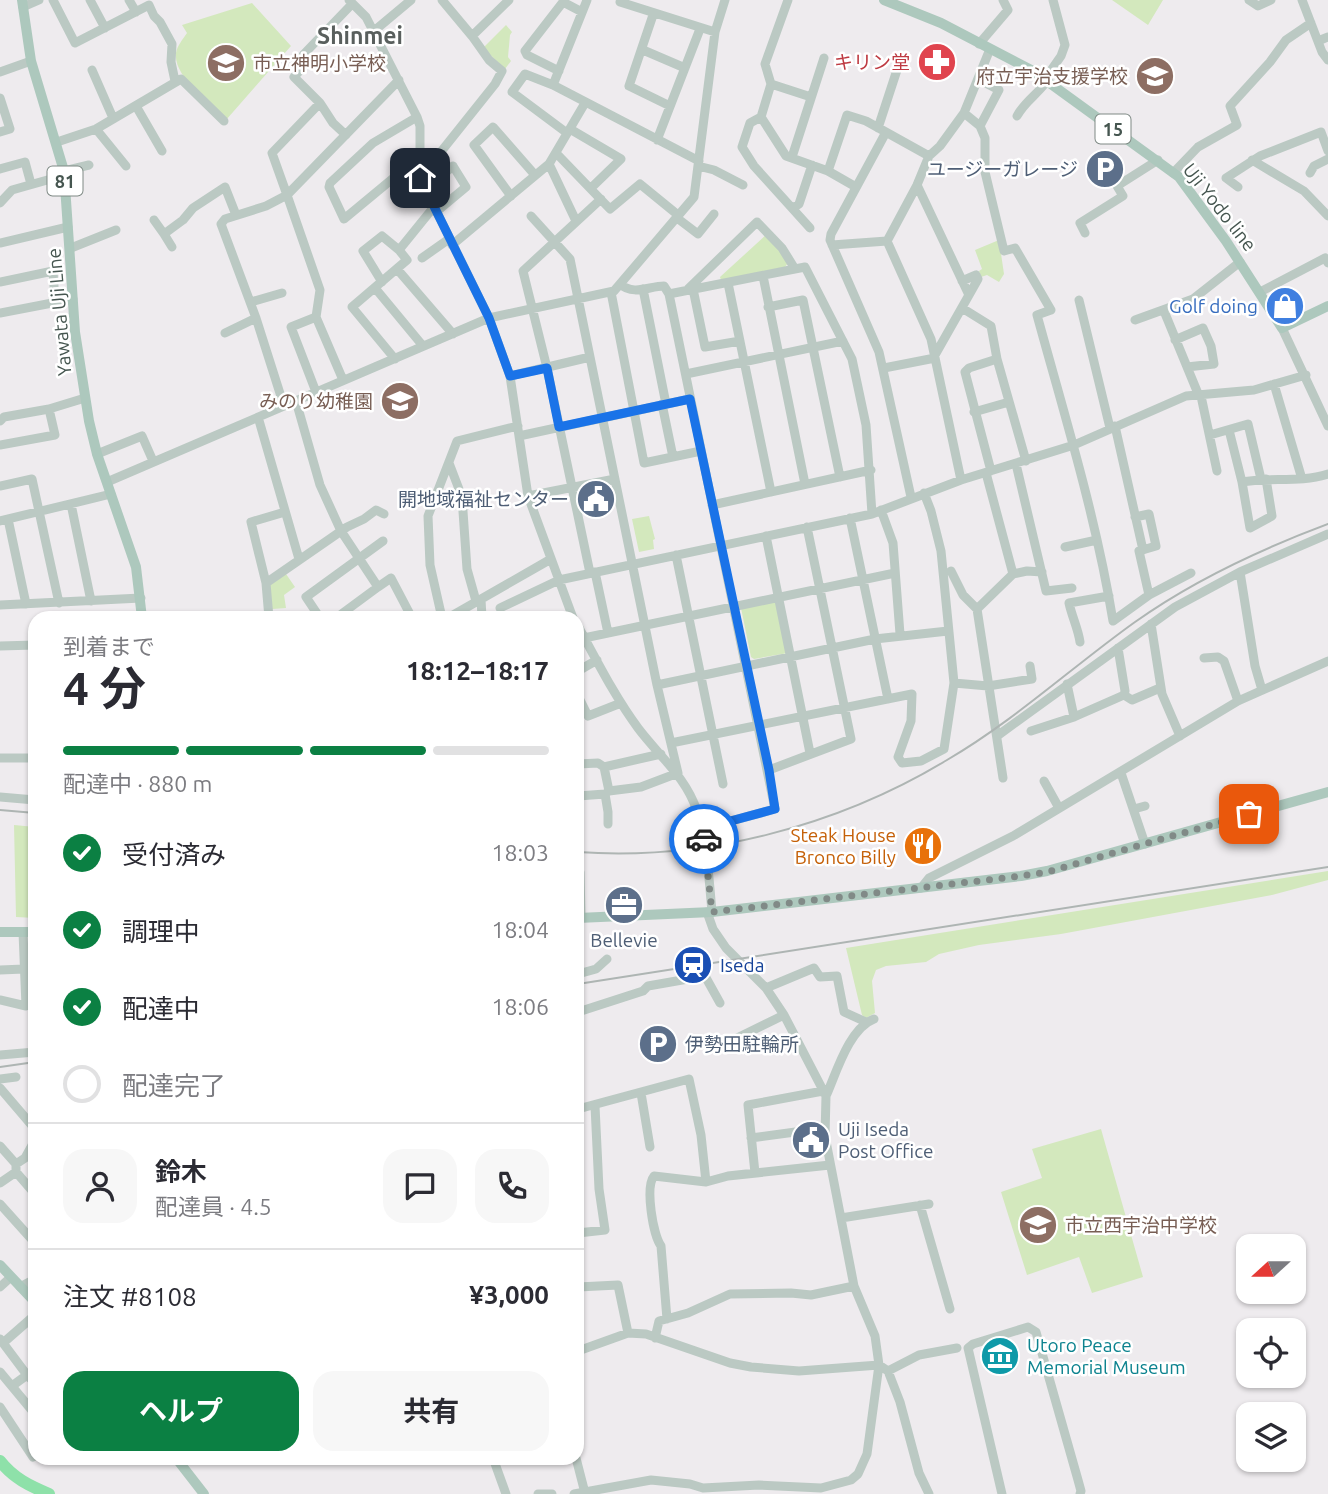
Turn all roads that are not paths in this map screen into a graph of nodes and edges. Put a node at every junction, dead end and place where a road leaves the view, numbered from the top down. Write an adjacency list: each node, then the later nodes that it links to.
1 (39, 0): 20 (street)
2 (53, 0): 25 (street)
3 (90, 0): 25 (street)
4 (129, 0): 21 (street)
5 (442, 0): 29 (street)
6 (509, 0): 29 (street)
7 (587, 0): 22 (street)
8 (621, 0): 23 (street)
9 (725, 0): 28 (street)
10 (788, 0): 47 (street)
11 (884, 0): 32 (main road, Uji Yodo line / 15)
12 (1003, 0): 32 (street)
13 (1053, 0): 45 (street)
14 (1249, 0): 15 (street)
15 (1271, 0)
16 (1302, 0): 24 (street)
17 (407, 1): 27 (street)
18 (148, 2): 21 (street); 46 (street)
19 (351, 2): 27 (street); 51 (street)
20 (22, 3): 37 (main road, Yawata Uji Line / 81)
21 (136, 12): 25 (street)
22 (583, 12): 41 (street); 41 (street)
23 (653, 15): 26 (street); 34 (street)
24 (1311, 23): 31 (street); 85 (street)
25 (105, 28)
26 (701, 29): 28 (street); 38 (street)
27 (374, 31): 44 (street)
28 (715, 32): 78 (street)
29 (472, 36): 89 (street)
30 (1328, 37): 31 (street)
31 (1318, 41): 36 (street)
32 (979, 44): 33 (main road, Uji Yodo line / 15)
33 (990, 49): 43 (street); 45 (main road, Uji Yodo line / 15)
34 (643, 50): 38 (street); 54 (street)
35 (824, 58): 49 (street)
36 (1328, 60)
37 (31, 61): 42 (street); 68 (main road, Yawata Uji Line / 81)
38 (685, 68): 54 (street)
39 (92, 70): 59 (street)
40 (897, 70): 64 (street)
41 (559, 71): 48 (street)
42 (0, 72)
43 (978, 79): 55 (street); 61 (street)
44 (400, 80): 57 (street); 66 (street)
45 (1046, 80): 56 (street); 76 (main road, Uji Yodo line / 15)
46 (175, 81): 53 (street); 60 (street)
47 (771, 84): 49 (street); 58 (street)
48 (554, 85): 52 (street); 63 (street)
49 (811, 97): 73 (street)
50 (0, 98): 65 (street)
51 (320, 103): 66 (street); 97 (street)
52 (585, 103): 63 (street); 67 (street)
53 (136, 106): 59 (street); 69 (street)
54 (670, 106): 67 (street)
55 (964, 113): 61 (street); 72 (street)
56 (1017, 116)
57 (417, 117): 75 (street); 75 (street)
58 (761, 117): 73 (street); 101 (street)
59 (113, 118): 62 (street)
60 (224, 121)
61 (980, 126): 199 (street)
62 (96, 130): 68 (street); 82 (street)
63 (568, 131): 71 (street); 95 (street)
64 (882, 131): 72 (street); 84 (street); 93 (street)
65 (0, 132)
66 (346, 135): 97 (street)
67 (657, 140): 78 (street)
68 (57, 142): 87 (main road, Yawata Uji Line / 81)
69 (162, 151)
70 (1328, 151): 77 (street)
71 (557, 154): 79 (street); 95 (street)
72 (929, 156): 92 (street)
73 (792, 158): 80 (street)
74 (1328, 159): 86 (street)
75 (420, 160): 89 (street)
76 (1158, 160): 85 (main road, Uji Yodo line / 15); 113 (street)
77 (1252, 160): 94 (street); 107 (street)
78 (699, 163): 91 (street); 106 (street)
79 (549, 164): 88 (street); 109 (street)
80 (812, 164): 84 (street); 101 (street)
81 (89, 165): 87 (street)
82 (126, 166)
83 (0, 169): 90 (street)
84 (828, 171): 93 (street)
85 (1173, 173): 124 (main road, Uji Yodo line / 15)
86 (1310, 173)
87 (65, 175): 90 (street); 110 (main road, Yawata Uji Line / 81)
88 (535, 175): 98 (street); 98 (street)
89 (420, 178): 96 (street)
90 (31, 184): 100 (street)
91 (743, 185)
92 (917, 185): 115 (street); 129 (street)
93 (856, 187): 119 (street)
94 (1238, 187)
95 (591, 188): 99 (street)
96 (425, 190): 102 (street); 102 (street)
97 (288, 195): 104 (street); 152 (street)
98 (511, 195): 116 (street)
99 (601, 199): 106 (street); 109 (street)
100 (0, 203)
101 (793, 208): 111 (street)
102 (435, 210): 116 (street); 122 (street)
103 (714, 214): 106 (street)
104 (236, 215): 114 (street); 145 (street)
105 (531, 216): 117 (street)
106 (678, 216): 132 (street)
107 (1328, 216)
108 (154, 220): 114 (street)
109 (576, 221): 117 (street)
110 (68, 226): 118 (street); 121 (main road, Yawata Uji Line / 81)
111 (810, 228)
112 (116, 230): 121 (street)
113 (1085, 233)
114 (164, 234): 120 (street)
115 (887, 241): 119 (street); 166 (street)
116 (451, 242): 123 (street); 154 (street)
117 (553, 242): 141 (street); 149 (street)
118 (0, 243)
119 (832, 245): 172 (street)
120 (172, 247)
121 (71, 248): 142 (main road, Yawata Uji Line / 81)
122 (399, 250): 126 (street); 133 (street)
123 (422, 258)
124 (1240, 262): 137 (main road, Uji Yodo line / 15); 150 (street)
125 (1328, 263): 137 (street)
126 (397, 269): 133 (street); 158 (street)
127 (795, 269): 128 (street); 135 (street); 161 (street)
128 (763, 276): 131 (street); 147 (street)
129 (962, 281): 140 (street); 140 (street)
130 (0, 282): 144 (street)
131 (728, 283): 135 (street); 160 (street)
132 (620, 284): 134 (street); 136 (street)
133 (378, 285): 162 (street); 167 (street)
134 (643, 289): 139 (street); 184 (street)
135 (690, 290): 139 (street); 160 (street)
136 (611, 292): 141 (street); 187 (street)
137 (1260, 292): 156 (main road, Uji Yodo line / 15)
138 (282, 293): 145 (street)
139 (669, 294): 173 (street)
140 (969, 295): 148 (street)
141 (578, 298): 149 (street); 165 (street)
142 (73, 299): 144 (street); 180 (main road, Yawata Uji Line / 81)
143 (1079, 300): 194 (street)
144 (55, 301): 151 (street)
145 (251, 302): 153 (street)
146 (1328, 306): 156 (main road)
147 (768, 307): 163 (street); 164 (street)
148 (961, 308): 166 (street); 168 (street)
149 (532, 309): 154 (street); 171 (street)
150 (1164, 311): 155 (street); 159 (street)
151 (0, 313)
152 (316, 317): 176 (street); 178 (street)
153 (256, 318): 157 (street); 185 (street)
154 (489, 318): 158 (street); 175 (street)
155 (1135, 320)
156 (1282, 328): 174 (street)
157 (225, 333)
158 (453, 334): 162 (street)
159 (1175, 340): 170 (street); 170 (street)
160 (740, 341): 169 (street)
161 (843, 341): 163 (street); 206 (street)
162 (424, 346): 167 (street)
163 (814, 348): 164 (street); 210 (street)
164 (778, 356): 169 (street); 217 (street)
165 (590, 357): 171 (street); 190 (street)
166 (935, 357): 172 (street); 214 (street)
167 (395, 359): 176 (street)
168 (997, 359): 183 (street); 188 (street)
169 (744, 362): 173 (street); 220 (street)
170 (1187, 366): 179 (street)
171 (547, 368): 175 (street); 193 (street)
172 (884, 368): 224 (street)
173 (686, 374): 181 (street)
174 (1306, 375): 177 (street); 192 (street)
175 (510, 376): 196 (street)
176 (343, 380): 178 (street)
177 (1274, 384): 179 (street); 213 (street)
178 (316, 392): 182 (street)
179 (1200, 396): 194 (street); 197 (street)
180 (85, 398): 186 (street); 201 (main road, Yawata Uji Line / 81)
181 (690, 399): 184 (street); 200 (street)
182 (296, 401): 185 (street); 235 (street)
183 (1009, 402): 188 (street); 204 (street)
184 (664, 404): 187 (street); 202 (street)
185 (284, 406): 189 (street)
186 (49, 409): 191 (street); 198 (street)
187 (635, 411): 190 (street); 202 (street)
188 (974, 412): 208 (street)
189 (258, 417): 203 (street); 228 (street)
190 (602, 418): 193 (street); 211 (street)
191 (0, 421)
192 (1328, 426)
193 (559, 427): 196 (street); 219 (street)
194 (1112, 427): 199 (street); 231 (street)
195 (1229, 430): 197 (street); 212 (street); 216 (street)
196 (518, 431): 205 (street); 223 (street)
197 (1210, 435): 207 (street)
198 (0, 445)
199 (1074, 445): 204 (street); 238 (street)
200 (701, 452): 202 (street); 226 (street)
201 (97, 454): 203 (street); 215 (main road, Yawata Uji Line / 81)
202 (673, 457)
203 (153, 461): 215 (street)
204 (1021, 462): 208 (street); 250 (street)
205 (449, 463): 266 (street); 280 (street)
206 (871, 470): 210 (street); 229 (street)
207 (1217, 471)
208 (988, 472): 214 (street); 254 (street)
209 (1328, 474): 213 (street)
210 (840, 477): 217 (street)
211 (615, 479): 219 (street); 247 (street)
212 (1263, 479): 213 (street); 216 (street); 216 (street)
213 (1302, 479)
214 (961, 480): 222 (street)
215 (107, 482): 221 (main road, Yawata Uji Line / 81)
216 (1241, 482)
217 (805, 484): 220 (street)
218 (0, 486): 227 (street)
219 (572, 488): 223 (street); 249 (street)
220 (771, 492): 226 (street)
221 (111, 494): 225 (street); 265 (main road, Yawata Uji Line / 81)
222 (924, 494): 224 (street); 287 (street)
223 (528, 496): 246 (street)
224 (911, 497): 229 (street)
225 (71, 504): 227 (street); 268 (street)
226 (712, 505): 240 (street)
227 (39, 511): 233 (street); 269 (street)
228 (285, 512): 245 (street); 257 (street)
229 (876, 512): 232 (street); 252 (street)
230 (384, 514): 235 (street)
231 (1135, 517): 242 (street); 242 (street)
232 (850, 518): 234 (street); 255 (street)
233 (4, 520): 270 (street)
234 (807, 527): 237 (street); 260 (street)
235 (341, 531): 244 (street); 245 (street)
236 (1328, 534): 251 (street)
237 (766, 536): 240 (street); 264 (street)
238 (1097, 540): 241 (street); 263 (street)
239 (383, 541): 244 (street)
240 (720, 546): 243 (street); 272 (street)
241 (1065, 547)
242 (1143, 550): 262 (street)
243 (676, 555): 247 (street); 284 (street)
244 (359, 558): 259 (street); 277 (street)
245 (299, 559): 257 (street)
246 (551, 559): 256 (street); 258 (street)
247 (633, 563): 249 (street); 285 (street)
248 (951, 570): 274 (street)
249 (592, 572): 256 (street); 288 (street)
250 (1042, 572): 254 (street); 261 (street)
251 (1240, 572): 286 (street); 310 (street)
252 (895, 573): 255 (street); 289 (street)
253 (1191, 573): 262 (street)
254 (1013, 574): 274 (street)
255 (863, 579): 260 (street); 291 (street)
256 (559, 580): 267 (street); 283 (street)
257 (266, 583): 276 (street)
258 (509, 583): 266 (street); 267 (street)
259 (378, 587): 278 (street); 279 (street)
260 (820, 588): 264 (street); 295 (street)
261 (1072, 588)
262 (1149, 595): 263 (street)
263 (1109, 596): 292 (street)
264 (779, 597): 272 (street); 297 (street)
265 (141, 598): 268 (street); 275 (main road, Yawata Uji Line / 81)
266 (479, 600): 281 (street); 282 (street)
267 (517, 600): 273 (street)
268 (91, 601): 269 (street)
269 (59, 603): 270 (street)
270 (26, 604): 271 (street)
271 (0, 605)
272 (733, 606): 284 (street); 301 (street)
273 (500, 608)
274 (977, 609): 308 (street)
275 (142, 611)
276 (268, 611)
277 (315, 611)
278 (345, 611)
279 (408, 611)
280 (440, 611)
281 (461, 611)
282 (481, 611)
283 (570, 611)
284 (688, 615): 285 (street); 304 (street)
285 (645, 624): 288 (street); 307 (street)
286 (1151, 624): 296 (street); 309 (street)
287 (948, 631): 289 (street); 305 (street)
288 (608, 633): 290 (street)
289 (900, 634): 291 (street)
290 (584, 638): 299 (street)
291 (875, 639): 295 (street); 312 (street)
292 (1080, 642)
293 (28, 645): 294 (street)
294 (0, 646)
295 (832, 647): 297 (street); 316 (street)
296 (1118, 648): 306 (street); 311 (street)
297 (790, 656): 301 (street); 317 (street)
298 (1204, 659): 313 (street)
299 (597, 660): 303 (street); 314 (street)
300 (1328, 661): 310 (street)
301 (746, 665): 304 (street); 319 (street)
302 (1030, 666): 308 (street)
303 (584, 668)
304 (701, 675): 307 (street); 321 (street)
305 (954, 683): 308 (street); 312 (street)
306 (1067, 684): 318 (street); 322 (street)
307 (657, 685): 324 (street)
308 (988, 685): 322 (street)
309 (1160, 688): 311 (street); 323 (street)
310 (1262, 690): 313 (street)
311 (1124, 695): 318 (street)
312 (888, 699): 316 (street)
313 (1238, 701): 323 (street)
314 (621, 703): 315 (street); 326 (street)
315 (584, 708)
316 (846, 708): 317 (street); 325 (street)
317 (803, 716): 319 (street); 325 (street)
318 (1074, 718): 320 (street)
319 (759, 725): 321 (street); 331 (street)
320 (1031, 731)
321 (713, 734): 324 (street); 336 (street)
322 (997, 736): 334 (street)
323 (1180, 736): 333 (street)
324 (671, 743): 332 (street)
325 (810, 753): 331 (street)
326 (661, 754): 330 (street); 332 (street)
327 (0, 758): 328 (street)
328 (28, 758)
329 (584, 764): 330 (street)
330 (604, 766): 337 (street)
331 (769, 770): 346 (street)
332 (678, 773): 337 (street); 346 (street)
333 (1121, 773): 343 (street); 344 (street)
334 (1003, 778)
335 (1044, 781): 343 (street)
336 (723, 784)
337 (607, 792): 339 (street); 345 (street)
338 (1328, 792): 347 (main road)
339 (584, 795)
340 (0, 797): 341 (street)
341 (28, 799)
342 (1145, 806): 344 (street)
343 (1059, 808): 348 (street)
344 (1134, 809): 347 (street)
345 (608, 824)
346 (701, 829): 349 (street)
347 (1144, 844): 348 (main road)
348 (921, 888): 349 (main road)
349 (710, 912): 350 (main road); 358 (street)
350 (584, 917)
351 (0, 932): 352 (main road)
352 (28, 932)
353 (28, 939): 355 (street)
354 (607, 959): 357 (street)
355 (24, 969): 356 (street); 359 (street)
356 (0, 970)
357 (584, 972)
358 (766, 988): 362 (street); 370 (street)
359 (0, 1000)
360 (720, 1003): 361 (street)
361 (584, 1010)
362 (785, 1015): 363 (street); 370 (street)
363 (735, 1039)
364 (28, 1052): 365 (street)
365 (1, 1053)
366 (16, 1077): 367 (street)
367 (0, 1079)
368 (0, 1088): 373 (street)
369 (641, 1093): 371 (street); 377 (street); 382 (street)
370 (824, 1094): 374 (street); 375 (street)
371 (595, 1106): 372 (street); 387 (street)
372 (584, 1108)
373 (28, 1121)
374 (825, 1128): 375 (street); 379 (street)
375 (751, 1138): 381 (street)
376 (0, 1146): 380 (street)
377 (650, 1147)
378 (28, 1153): 380 (street)
379 (830, 1165): 381 (street); 386 (street)
380 (16, 1168): 383 (street); 384 (street)
381 (755, 1173): 382 (street)
382 (706, 1182): 398 (street)
383 (0, 1183)
384 (28, 1184)
385 (0, 1204): 388 (street)
386 (841, 1218): 392 (street); 397 (street)
387 (584, 1232)
388 (28, 1235)
389 (0, 1265): 390 (main road)
390 (11, 1277): 393 (street); 394 (main road)
391 (28, 1283): 394 (street)
392 (854, 1286): 398 (street); 405 (street)
393 (0, 1287)
394 (20, 1287): 396 (main road)
395 (584, 1287): 400 (street)
396 (28, 1295)
397 (950, 1309)
398 (667, 1319): 401 (street)
399 (28, 1320): 402 (street)
400 (628, 1333): 401 (street); 404 (street)
401 (655, 1338): 405 (street)
402 (1, 1341): 407 (street)
403 (957, 1348): 406 (street)
404 (584, 1349)
405 (879, 1365): 406 (street); 417 (street)
406 (888, 1371): 424 (street)
407 (28, 1372)
408 (1, 1374): 410 (street)
409 (28, 1378): 410 (street)
410 (12, 1386): 411 (street)
411 (28, 1405)
412 (1, 1410): 413 (street)
413 (28, 1450)
414 (181, 1465): 419 (main road)
415 (496, 1465): 420 (street)
416 (578, 1465): 418 (street)
417 (728, 1490): 418 (street)
418 (585, 1493): 423 (street)
419 (204, 1494)
420 (506, 1494)
421 (538, 1494): 422 (street)
422 (552, 1494)
423 (574, 1494)
424 (929, 1494)
425 (1002, 1494): 426 (street)
426 (1080, 1494)

